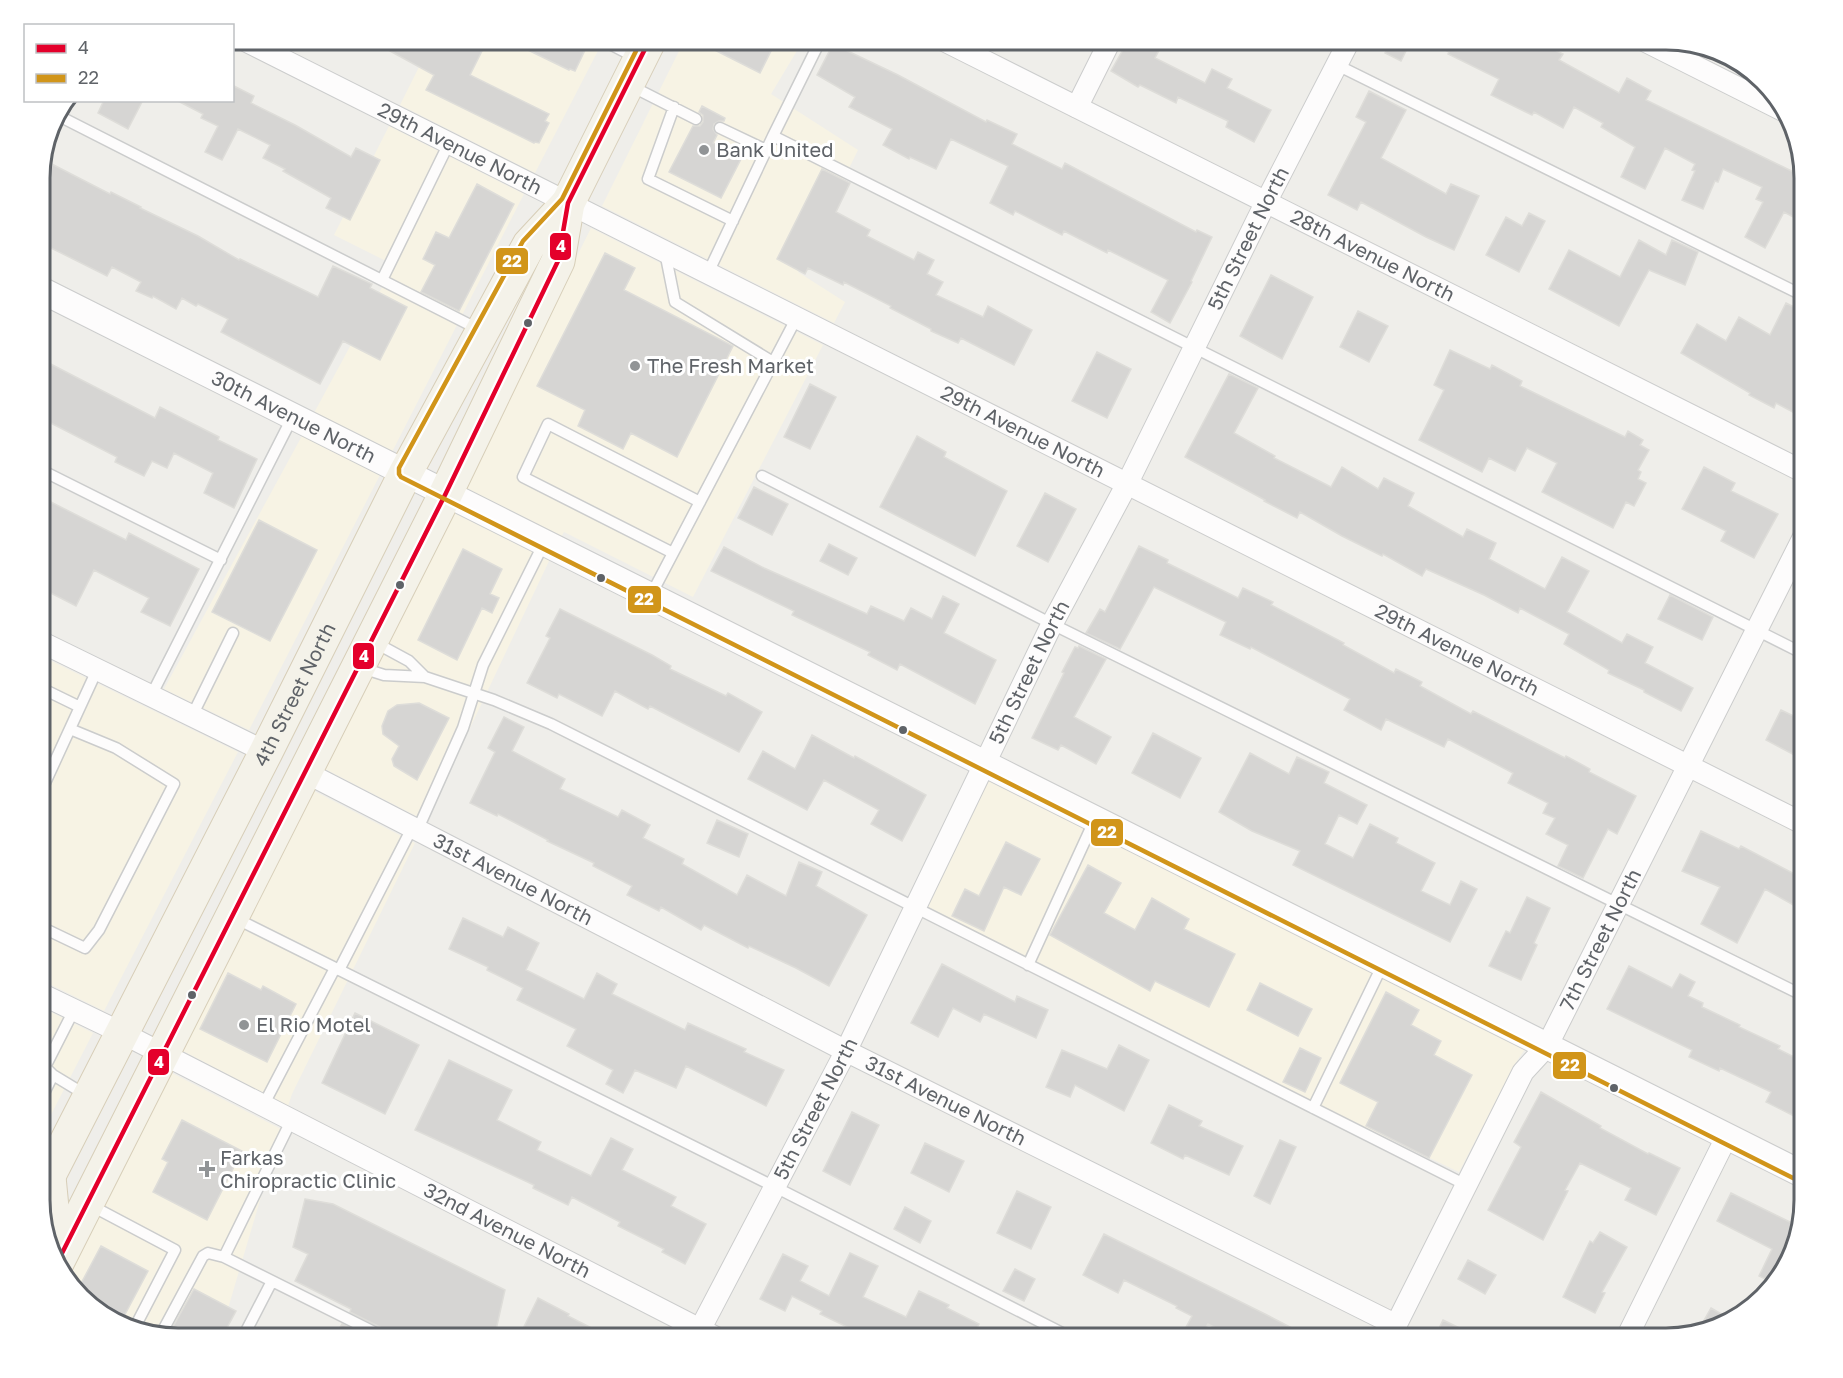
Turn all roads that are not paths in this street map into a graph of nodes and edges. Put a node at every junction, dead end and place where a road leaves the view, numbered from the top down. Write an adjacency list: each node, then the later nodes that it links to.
1 (264, 50): 17 (street, 29th Avenue North)
2 (620, 50): 8 (lane)
3 (816, 50): 16 (lane)
4 (963, 50): 12 (street, 28th Avenue North)
5 (1106, 50): 12 (street)
6 (1344, 50): 9 (street, 5th Street North)
7 (1663, 50): 10 (street)
8 (639, 61): 11 (lane); 20 (main road, 4th Street North)
9 (1337, 65): 19 (street, 5th Street North); 25 (lane)
10 (1770, 104)
11 (674, 107): 14 (lane); 21 (lane)
12 (1077, 107): 19 (street, 28th Avenue North)
13 (64, 119): 24 (lane)
14 (696, 119)
15 (720, 128): 18 (lane)
16 (773, 136): 18 (lane); 29 (lane)
17 (449, 143): 20 (street, 29th Avenue North); 24 (lane)
18 (766, 150): 21 (lane)
19 (1266, 202): 29 (street, 5th Street North); 32 (street, 28th Avenue North)
20 (568, 203): 22 (street, 29th Avenue North); 28 (main road, 4th Street North); 37 (main road, 4th Street North)
21 (733, 220): 23 (lane)
22 (665, 252): 23 (street, 29th Avenue North); 30 (lane)
23 (708, 273): 27 (street, 29th Avenue North)
24 (382, 280): 28 (lane)
25 (1794, 291)
26 (50, 294): 31 (street, 30th Avenue North)
27 (797, 318): 30 (lane); 36 (street, 29th Avenue North)
28 (481, 331): 33 (main road, 4th Street North)
29 (1194, 347): 36 (street, 5th Street North); 45 (lane)
30 (773, 362): 38 (lane)
31 (293, 416): 33 (street, 30th Avenue North); 42 (lane)
32 (1794, 467)
33 (405, 472): 37 (street, 30th Avenue North); 58 (main road, 4th Street North)
34 (50, 475): 42 (lane)
35 (762, 476): 44 (lane)
36 (1127, 484): 44 (street, 5th Street North); 60 (street, 29th Avenue North)
37 (446, 493): 39 (street, 30th Avenue North); 49 (main road, 4th Street North)
38 (700, 502): 40 (lane); 40 (lane)
39 (545, 542): 43 (street, 30th Avenue North); 53 (lane)
40 (673, 554): 43 (lane)
41 (1794, 556): 45 (street, 7th Street North)
42 (221, 560): 54 (lane)
43 (651, 595): 59 (street, 30th Avenue North)
44 (1052, 624): 59 (street, 5th Street North); 66 (lane)
45 (1756, 630): 48 (lane); 60 (street, 7th Street North)
46 (233, 633): 56 (lane)
47 (50, 646): 50 (street)
48 (1794, 649)
49 (365, 653): 51 (lane); 51 (lane); 62 (main road, 4th Street North)
50 (97, 670): 54 (street); 55 (lane)
51 (425, 677): 53 (lane)
52 (50, 692): 55 (lane)
53 (474, 695): 65 (lane); 67 (lane)
54 (151, 696): 56 (street)
55 (80, 707): 57 (lane)
56 (192, 716): 58 (street)
57 (70, 729): 61 (lane); 69 (lane)
58 (266, 752): 68 (main road); 76 (main road, 4th Street North)
59 (985, 764): 63 (street, 30th Avenue North); 67 (street, 5th Street North)
60 (1688, 766): 64 (street, 29th Avenue North); 66 (street, 7th Street North)
61 (50, 772)
62 (305, 772): 65 (street, 31st Avenue North); 68 (main road, 4th Street North)
63 (1095, 819): 70 (street, 30th Avenue North); 71 (lane)
64 (1794, 819)
65 (415, 829): 72 (lane); 78 (street, 31st Avenue North)
66 (1619, 904): 73 (lane); 77 (street, 7th Street North)
67 (915, 908): 71 (lane); 78 (street, 5th Street North)
68 (232, 916): 72 (lane); 79 (main road, 4th Street North)
69 (50, 931)
70 (1383, 963): 77 (street, 30th Avenue North); 84 (lane)
71 (1028, 965): 84 (lane)
72 (337, 969): 83 (lane); 90 (lane)
73 (1794, 991)
74 (50, 998): 75 (street, 32nd Avenue North)
75 (74, 1010): 76 (street, 32nd Avenue North); 80 (lane)
76 (122, 1033): 79 (street, 32nd Avenue North); 82 (main road, 4th Street North)
77 (1547, 1046): 86 (street, 30th Avenue North); 89 (street, 7th Street North)
78 (846, 1051): 90 (street, 5th Street North); 102 (street, 31st Avenue North)
79 (162, 1054): 83 (street, 32nd Avenue North); 91 (main road, 4th Street North)
80 (50, 1061)
81 (50, 1072): 82 (lane)
82 (89, 1097): 88 (main road, 4th Street North)
83 (263, 1106): 85 (street, 32nd Avenue North)
84 (1312, 1108): 89 (lane)
85 (291, 1120): 93 (lane); 99 (street, 32nd Avenue North)
86 (1727, 1136): 87 (street, 30th Avenue North); 104 (street)
87 (1794, 1170)
88 (50, 1174)
89 (1466, 1185): 103 (street, 7th Street North)
90 (775, 1187): 100 (street, 5th Street North); 101 (lane)
91 (87, 1203): 92 (main road, 4th Street North); 95 (lane)
92 (61, 1254)
93 (224, 1257): 94 (lane); 96 (lane)
94 (272, 1281): 97 (lane); 98 (lane)
95 (137, 1322)
96 (165, 1327)
97 (248, 1328)
98 (366, 1328)
99 (690, 1328)
100 (709, 1328)
101 (1052, 1328)
102 (1385, 1328)
103 (1395, 1328)
104 (1631, 1328)

